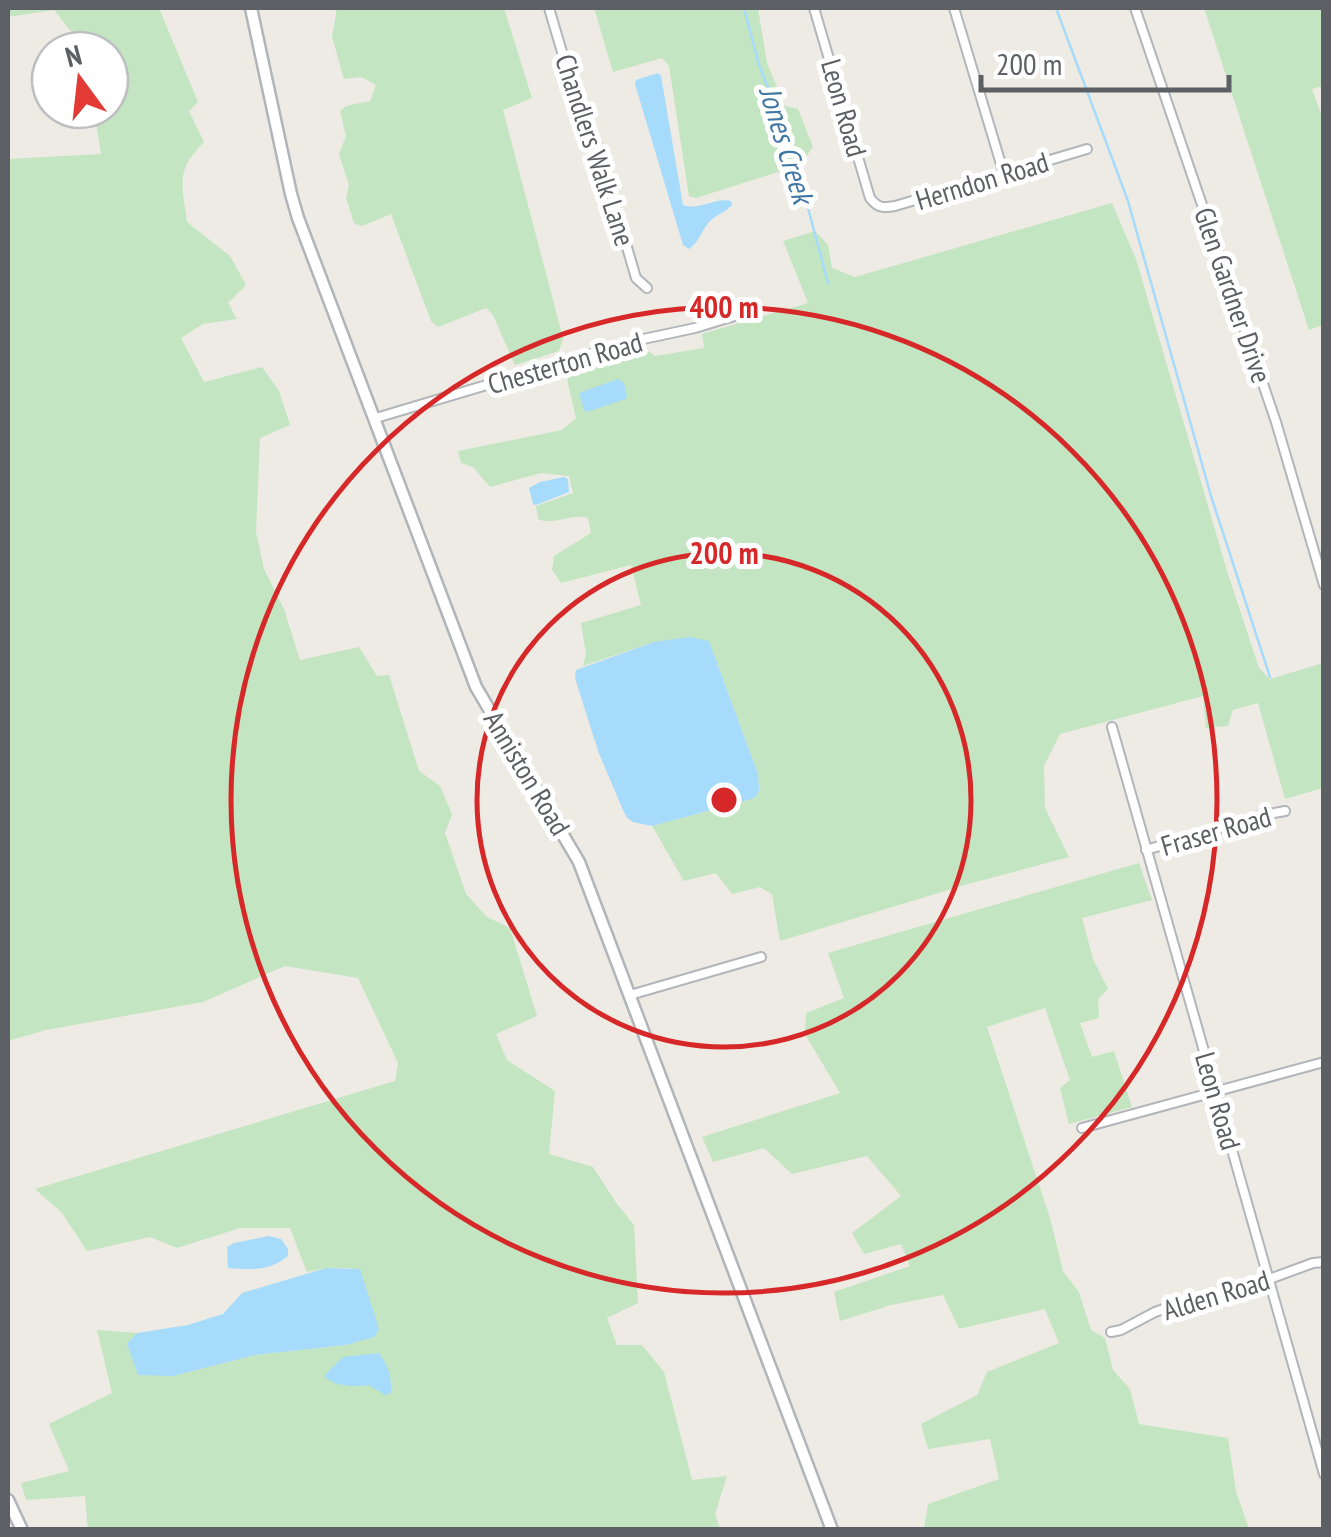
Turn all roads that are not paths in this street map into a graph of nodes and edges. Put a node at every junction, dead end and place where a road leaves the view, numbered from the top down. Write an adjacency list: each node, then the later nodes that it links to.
1 (251, 8): 11 (street, Anniston Road)
2 (549, 8): 9 (street, Chandlers Walk Lane)
3 (814, 8): 8 (street, Leon Road)
4 (954, 8): 7 (street)
5 (1134, 8): 12 (street, Glen Gardner Drive)
6 (1087, 149): 7 (street, Herndon Road)
7 (1004, 174): 8 (street, Herndon Road)
8 (877, 206)
9 (648, 288)
10 (754, 310): 11 (street, Chesterton Road)
11 (376, 418): 17 (street, Anniston Road)
12 (1324, 586)
13 (1112, 727): 15 (street, Leon Road)
14 (1286, 811): 15 (street, Fraser Road)
15 (1146, 850): 19 (street, Leon Road)
16 (761, 956): 17 (street)
17 (630, 995): 27 (street, Anniston Road)
18 (1324, 1062): 19 (street)
19 (1215, 1092): 20 (street); 22 (street, Leon Road)
20 (1082, 1128)
21 (1324, 1262): 22 (street, Alden Road)
22 (1268, 1280): 23 (street, Alden Road); 24 (street, Leon Road)
23 (1110, 1332)
24 (1324, 1474)
25 (8, 1500): 26 (street)
26 (22, 1530)
27 (832, 1530)

